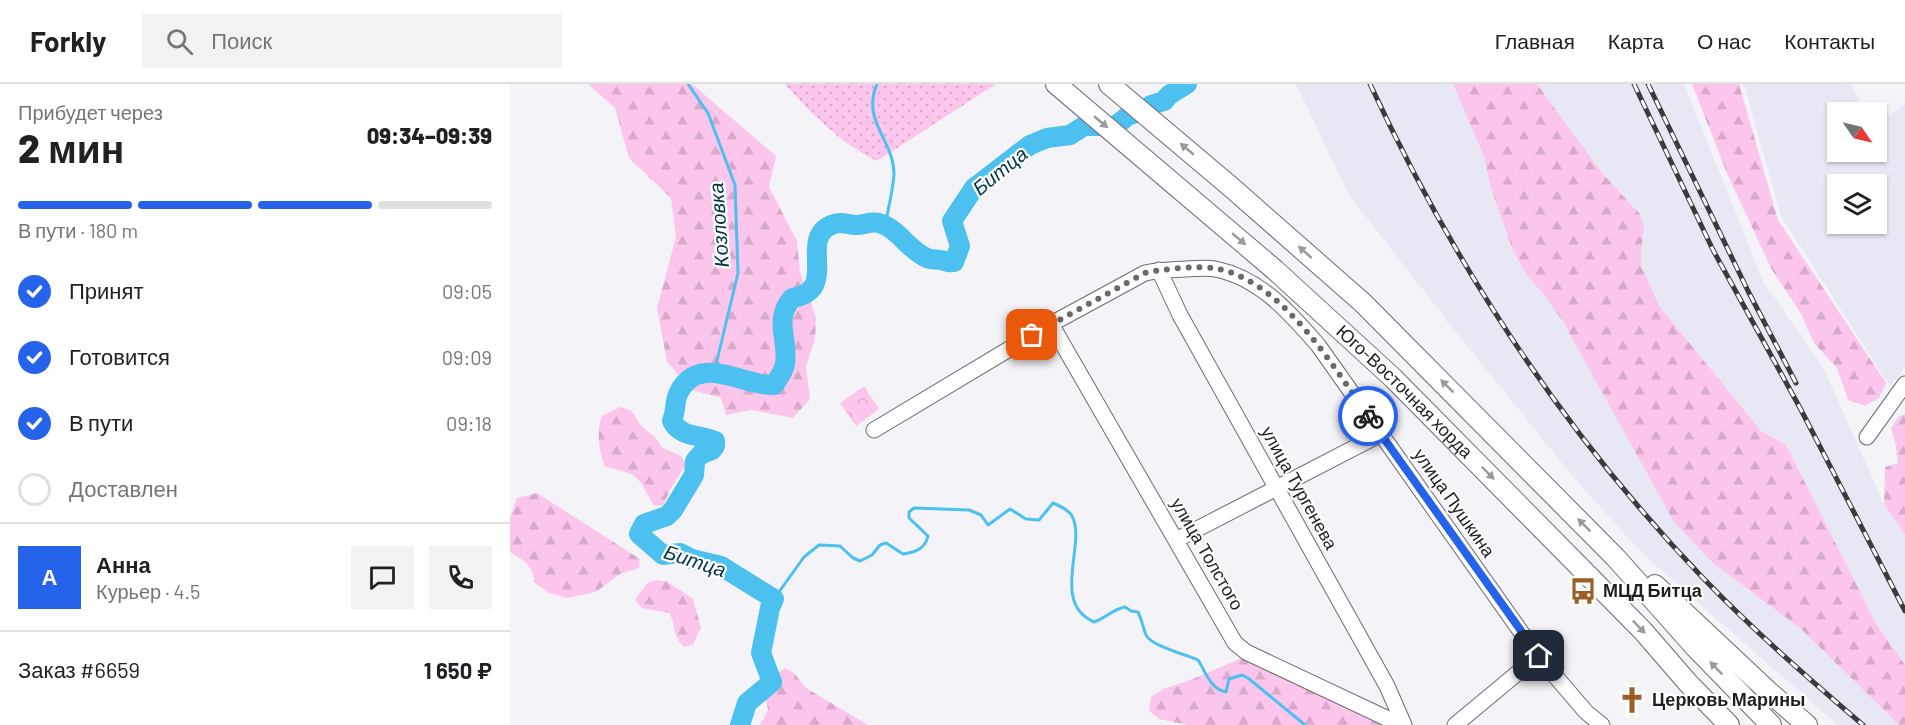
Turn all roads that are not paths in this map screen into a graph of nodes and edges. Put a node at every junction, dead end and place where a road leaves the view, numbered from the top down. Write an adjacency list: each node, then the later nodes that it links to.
1 (1056, 84): 16 (main road, Юго-Восточная хорда, one-way to 16)
2 (1109, 84): 11 (main road, Юго-Восточная хорда, one-way to 2)
3 (1159, 270): 4 (street, улица Пушкина); 7 (street, улица Пушкина); 9 (street, улица Тургенева)
4 (1052, 324): 6 (street, улица Пушкина); 10 (street, улица Толстого)
5 (1905, 384): 8 (street)
6 (874, 430)
7 (1381, 434): 9 (street); 12 (street, улица Пушкина)
8 (1867, 437)
9 (1276, 488): 10 (street); 13 (street, улица Тургенева)
10 (1176, 540): 13 (street, улица Толстого)
11 (1616, 558): 17 (main road, Юго-Восточная хорда, one-way to 11); 18 (main road)
12 (1539, 656): 14 (street); 15 (street, улица Пушкина)
13 (1403, 725)
14 (1455, 725)
15 (1602, 725)
16 (1729, 725)
17 (1771, 725)
18 (1807, 725)

